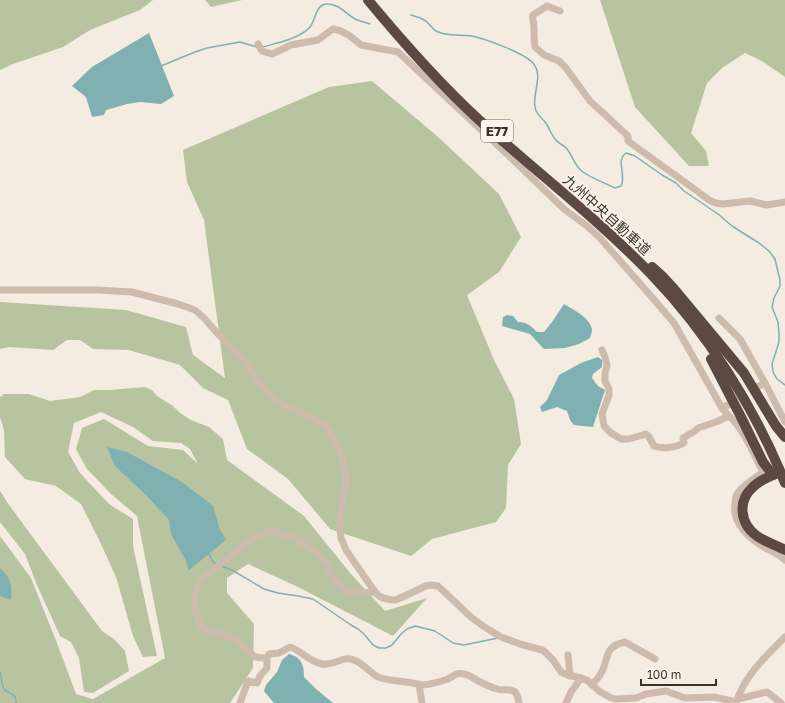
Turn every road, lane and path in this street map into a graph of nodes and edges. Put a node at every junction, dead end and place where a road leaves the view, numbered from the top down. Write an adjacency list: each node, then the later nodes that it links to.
1 (368, 0): 6 (highway, 九州中央自動車道 / E77)
2 (373, 0): 7 (highway, 九州中央自動車道 / E77)
3 (560, 12): 5 (street)
4 (258, 44): 14 (street)
5 (785, 202)
6 (583, 210): 18 (highway); 19 (highway, 九州中央自動車道 / E77)
7 (632, 250): 17 (highway); 18 (highway, 九州中央自動車道 / E77)
8 (0, 290): 22 (street)
9 (719, 318): 11 (street)
10 (602, 350): 15 (street)
11 (765, 383): 12 (street); 16 (street)
12 (757, 388)
13 (730, 404): 14 (street)
14 (722, 408): 15 (street)
15 (729, 416): 21 (street)
16 (785, 422)
17 (785, 437)
18 (779, 473): 20 (highway)
19 (785, 483)
20 (785, 550)
21 (785, 560)
22 (375, 592): 25 (street); 27 (street)
23 (785, 637): 31 (street)
24 (568, 655): 27 (street)
25 (267, 658): 29 (street); 32 (street)
26 (655, 659): 30 (street)
27 (570, 676): 28 (street)
28 (581, 678): 30 (street); 35 (street)
29 (419, 684): 33 (street); 34 (street)
30 (591, 684): 31 (street)
31 (737, 701): 36 (street)
32 (240, 703)
33 (422, 703)
34 (519, 703)
35 (566, 703)
36 (781, 703)

